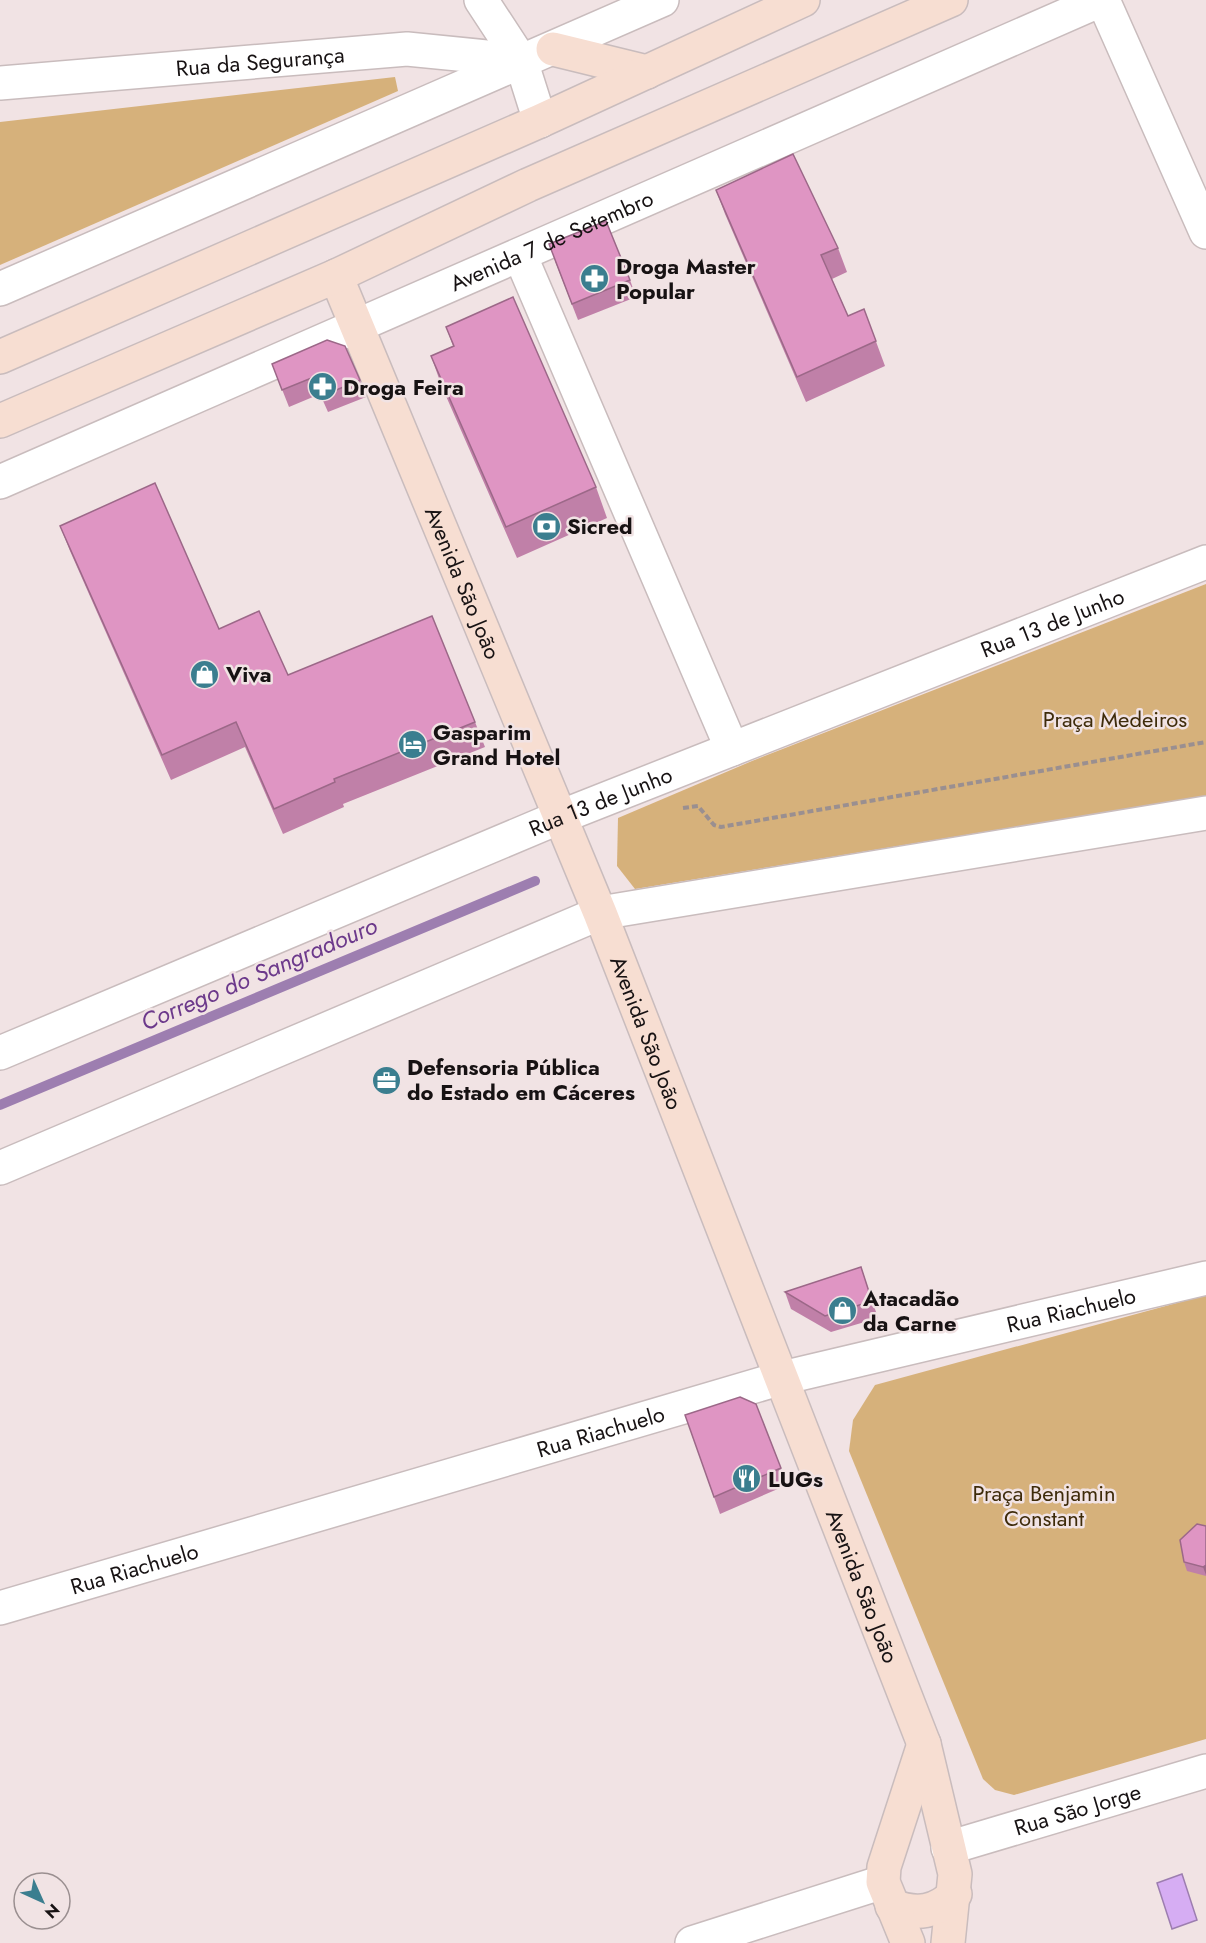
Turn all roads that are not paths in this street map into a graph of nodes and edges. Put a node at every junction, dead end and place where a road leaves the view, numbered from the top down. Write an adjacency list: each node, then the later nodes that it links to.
1 (481, 0): 7 (street)
2 (662, 0): 6 (street)
3 (802, 0): 8 (main road)
4 (951, 0): 11 (main road)
5 (1102, 0): 12 (street); 13 (street, Avenida 7 de Setembro)
6 (553, 49): 7 (street); 8 (main road)
7 (521, 61): 9 (street, Rua da Segurança); 10 (street); 15 (street)
8 (647, 72): 10 (main road)
9 (0, 83)
10 (540, 121): 11 (main road); 17 (main road)
11 (528, 185): 14 (main road)
12 (1206, 232)
13 (520, 255): 16 (street, Avenida 7 de Setembro); 21 (street)
14 (336, 276): 16 (main road, Avenida São João); 18 (main road)
15 (0, 290)
16 (356, 324): 19 (street, Avenida 7 de Setembro); 23 (main road, Avenida São João)
17 (0, 357)
18 (0, 421)
19 (0, 482)
20 (1206, 562): 21 (street, Rua 13 de Junho)
21 (732, 749): 23 (street, Rua 13 de Junho)
22 (1206, 813): 24 (street)
23 (560, 817): 24 (main road, Avenida São João); 25 (street, Rua 13 de Junho)
24 (600, 913): 26 (street); 28 (main road, Avenida São João)
25 (0, 1053)
26 (0, 1168)
27 (1206, 1278): 28 (street, Rua Riachuelo)
28 (783, 1378): 29 (street, Rua Riachuelo); 30 (main road, Avenida São João)
29 (0, 1608)
30 (924, 1744): 32 (main road); 33 (main road, Avenida São João)
31 (1206, 1771): 33 (street, Rua São Jorge)
32 (892, 1844): 33 (main road); 34 (main road)
33 (948, 1848): 35 (main road, Avenida São João)
34 (888, 1894): 35 (main road); 36 (street); 37 (main road)
35 (955, 1894): 38 (main road, Avenida São João)
36 (693, 1943)
37 (908, 1943)
38 (948, 1943)

